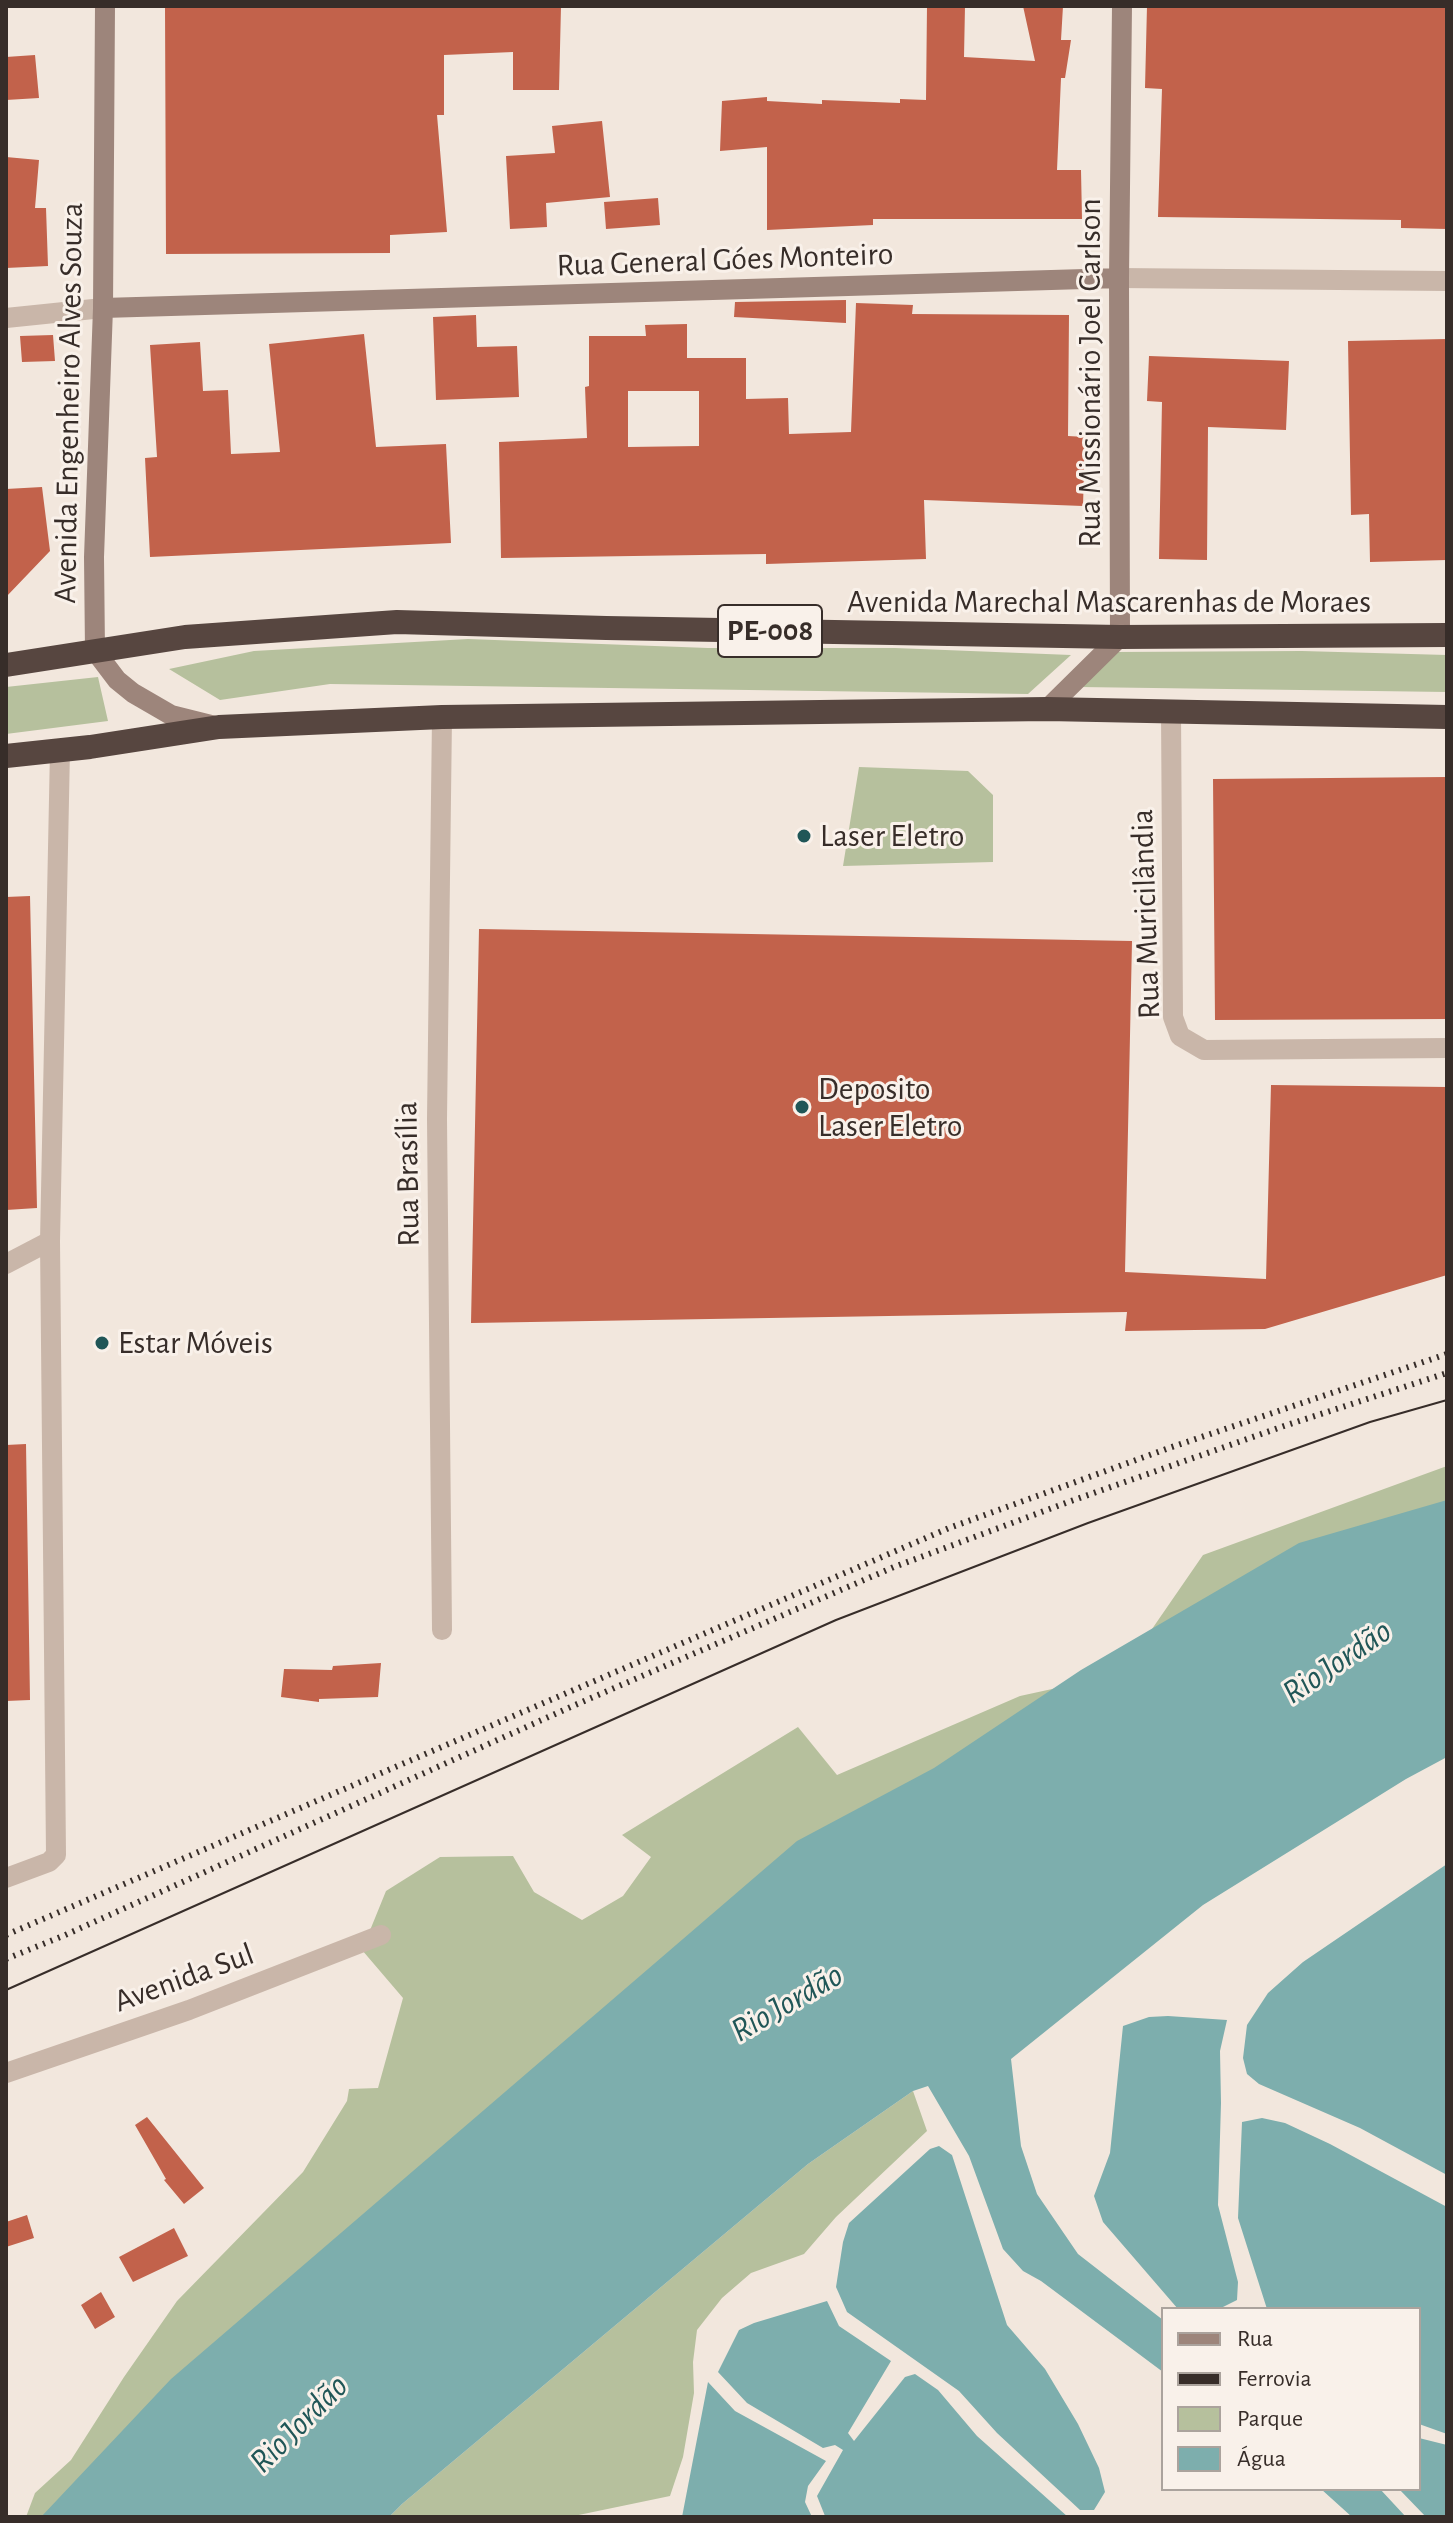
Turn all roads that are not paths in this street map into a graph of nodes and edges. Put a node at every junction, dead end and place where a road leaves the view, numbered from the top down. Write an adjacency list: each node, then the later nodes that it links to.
1 (105, 6): 5 (main road, Avenida Engenheiro Alves Souza)
2 (1122, 6): 3 (main road, Rua Missionário Joel Carlson)
3 (1119, 278): 4 (street, Rua General Góes Monteiro); 5 (main road, Rua General Góes Monteiro); 8 (main road, Rua Missionário Joel Carlson)
4 (1447, 281)
5 (103, 308): 6 (street, Rua General Góes Monteiro); 9 (main road, Avenida Engenheiro Alves Souza)
6 (6, 318)
7 (1447, 635): 8 (highway, Avenida Marechal Mascarenhas de Moraes / PE-008)
8 (1120, 637): 9 (highway, Avenida Marechal Mascarenhas de Moraes / PE-008); 11 (main road)
9 (95, 651): 10 (highway, Avenida Marechal Mascarenhas de Moraes / PE-008); 15 (main road)
10 (6, 665)
11 (1047, 709): 12 (highway); 13 (highway)
12 (1171, 712): 14 (highway); 18 (street, Rua Muricilândia)
13 (442, 717): 15 (highway); 21 (street, Rua Brasília)
14 (1447, 717)
15 (219, 727): 16 (highway)
16 (60, 750): 17 (highway); 19 (street)
17 (6, 756)
18 (1447, 1048)
19 (50, 1241): 20 (street); 22 (street)
20 (6, 1264)
21 (442, 1630)
22 (6, 1878)
23 (381, 1935): 24 (street, Avenida Sul)
24 (6, 2073)

